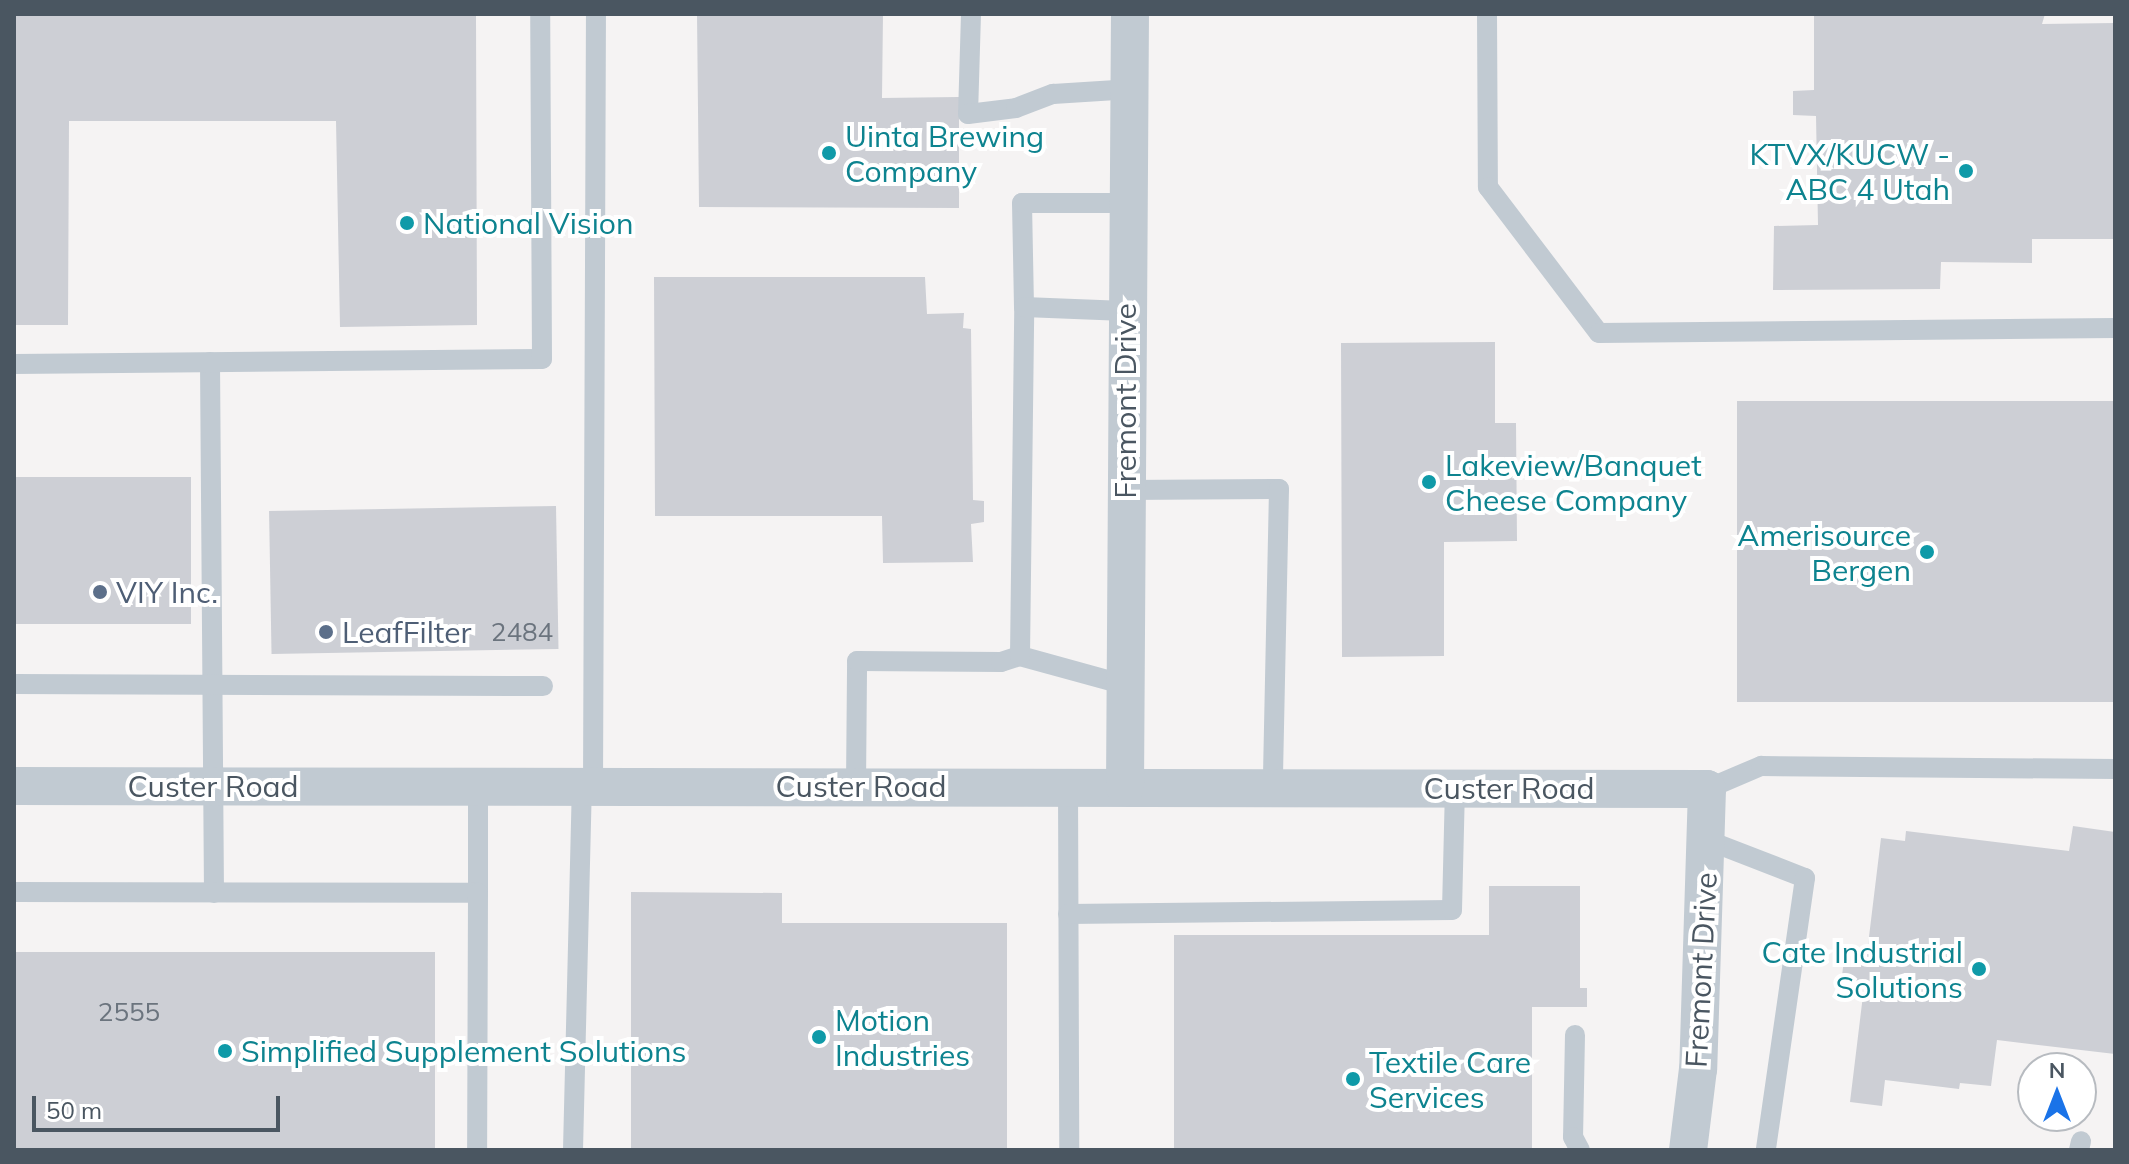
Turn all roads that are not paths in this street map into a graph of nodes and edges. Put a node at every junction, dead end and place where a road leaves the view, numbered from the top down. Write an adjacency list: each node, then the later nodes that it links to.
1 (540, 14): 11 (lane)
2 (596, 14): 23 (lane)
3 (971, 14): 6 (lane)
4 (1130, 14): 6 (street, Fremont Drive)
5 (1487, 14): 10 (lane)
6 (1132, 89): 7 (street, Fremont Drive)
7 (1125, 203): 8 (lane); 9 (street, Fremont Drive)
8 (1024, 307): 9 (lane); 14 (lane)
9 (1125, 311): 13 (street, Fremont Drive)
10 (2115, 328)
11 (210, 362): 12 (lane); 16 (lane)
12 (14, 364)
13 (1125, 490): 17 (street, Fremont Drive); 27 (lane)
14 (1020, 656): 17 (lane); 24 (lane)
15 (14, 684): 16 (lane)
16 (213, 685): 18 (lane); 21 (lane)
17 (1125, 685): 26 (street, Fremont Drive)
18 (543, 686)
19 (2115, 769): 29 (lane)
20 (14, 786): 21 (street, Custer Road)
21 (214, 786): 22 (street, Custer Road); 32 (lane)
22 (478, 786): 23 (street, Custer Road); 33 (lane)
23 (587, 786): 24 (street, Custer Road); 37 (lane)
24 (856, 786): 25 (street, Custer Road)
25 (1068, 786): 26 (street, Custer Road); 34 (lane)
26 (1125, 787): 27 (street, Custer Road)
27 (1273, 787): 28 (street, Custer Road)
28 (1455, 788): 29 (street, Custer Road); 34 (lane)
29 (1707, 789): 30 (street, Fremont Drive)
30 (1707, 840): 40 (street, Fremont Drive); 41 (lane)
31 (14, 892): 32 (lane)
32 (214, 893): 33 (lane)
33 (478, 893): 36 (lane)
34 (1068, 914): 38 (lane)
35 (1575, 1035): 39 (lane)
36 (477, 1150)
37 (573, 1150)
38 (1069, 1150)
39 (1580, 1150)
40 (1688, 1150)
41 (1766, 1150)

